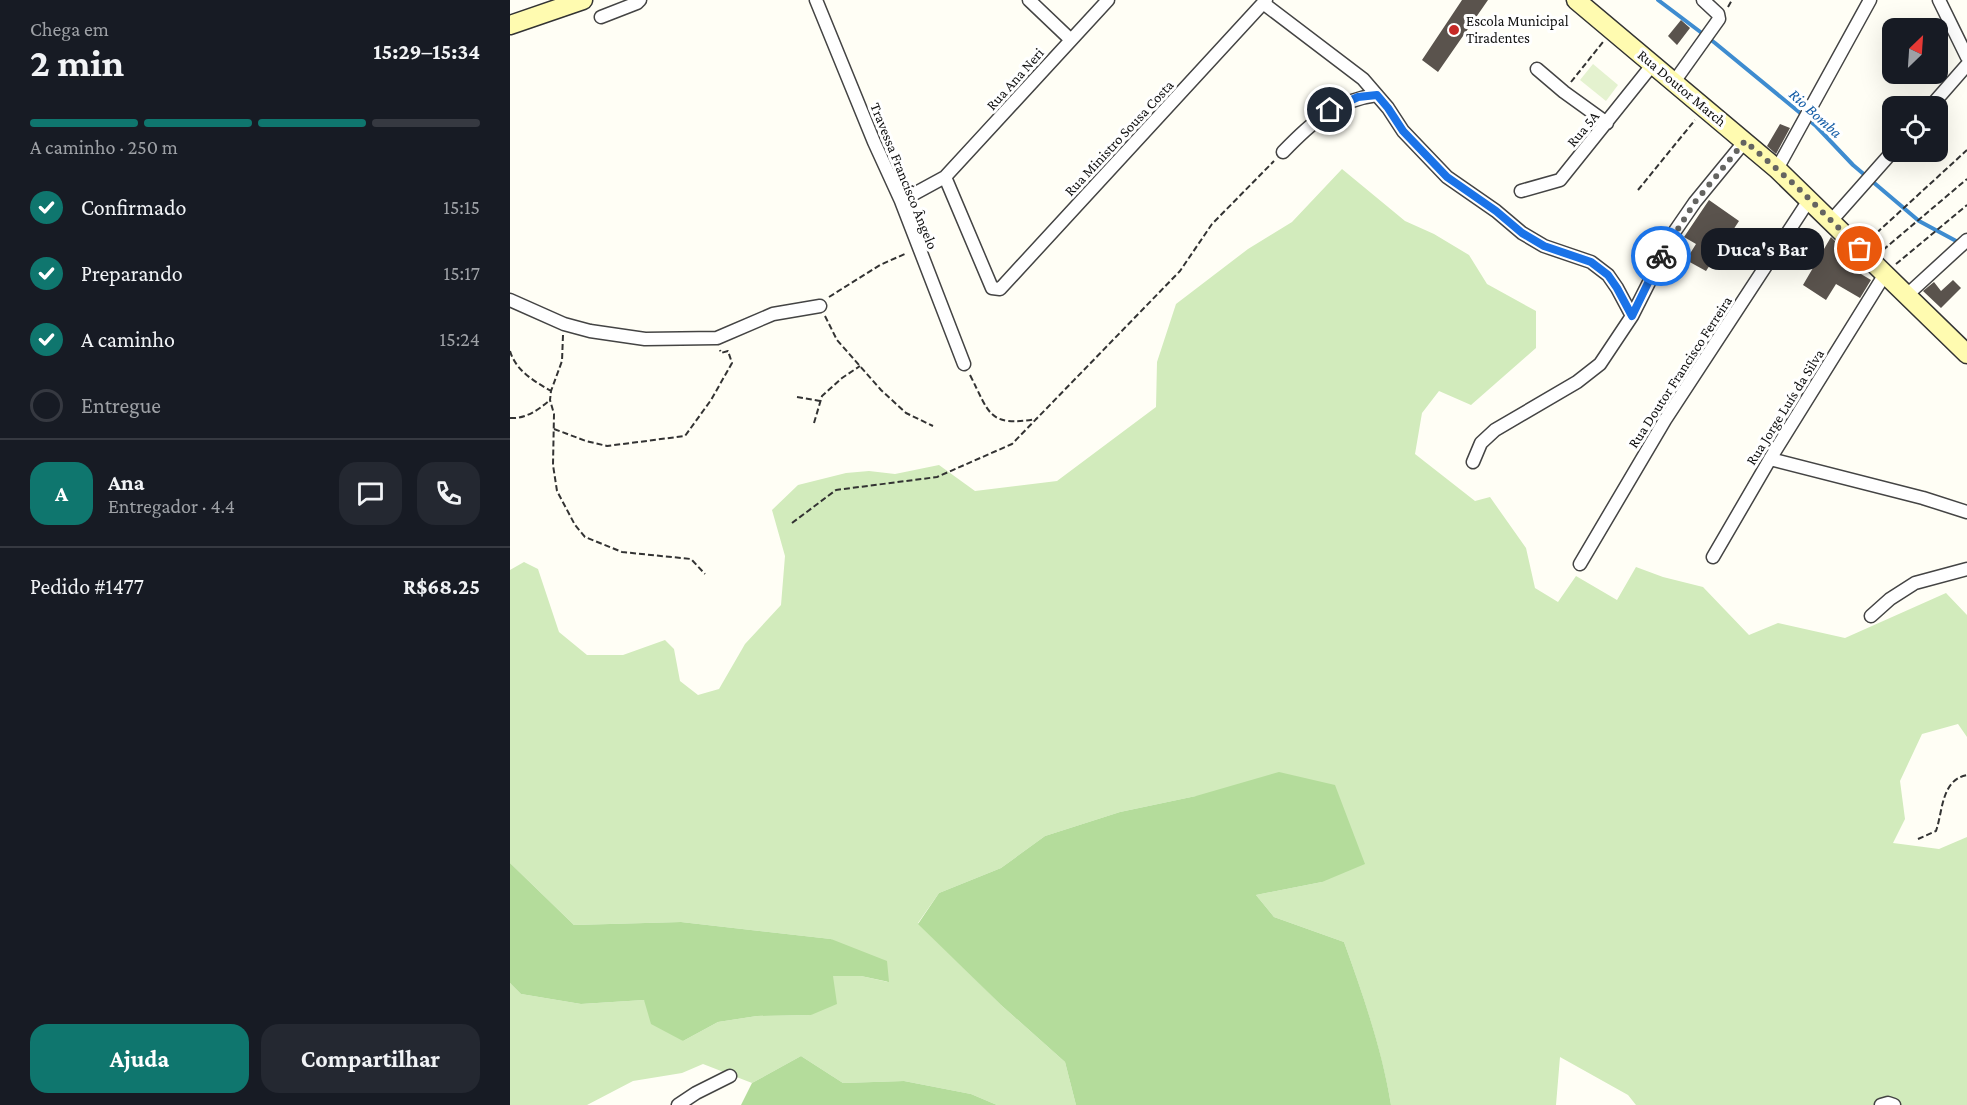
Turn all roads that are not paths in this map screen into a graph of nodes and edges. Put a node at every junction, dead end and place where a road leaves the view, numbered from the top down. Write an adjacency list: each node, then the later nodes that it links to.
1 (583, 0): 12 (main road)
2 (640, 0): 11 (street)
3 (816, 0): 29 (street, Travessa Francisco Ângelo)
4 (1029, 0): 13 (street)
5 (1108, 0): 13 (street, Rua Ana Neri)
6 (1703, 0): 18 (street)
7 (1870, 0): 25 (street)
8 (1939, 0): 14 (street)
9 (1264, 1): 19 (street); 26 (street, Rua Ministro Sousa Costa)
10 (1586, 3): 15 (main road, Rua Doutor March)
11 (601, 16)
12 (510, 25)
13 (1071, 40): 26 (street, Rua Ana Neri)
14 (1967, 57)
15 (1653, 64): 18 (main road, Rua Doutor March); 21 (street, Rua 5A)
16 (1967, 65): 20 (street)
17 (1537, 69): 21 (street)
18 (1674, 82): 22 (main road, Rua Doutor March)
19 (1377, 95): 23 (street); 36 (street)
20 (1940, 96)
21 (1607, 123): 27 (street, Rua 5A)
22 (1745, 141): 25 (main road, Rua Doutor March); 36 (street)
23 (1283, 152)
24 (1883, 162): 30 (street)
25 (1777, 169): 28 (main road, Rua Doutor March)
26 (945, 177): 29 (street, Rua Ana Neri)
27 (1521, 191)
28 (1809, 200): 30 (main road, Rua Doutor March); 43 (street, Rua Doutor Francisco Ferreira)
29 (901, 201): 38 (street, Travessa Francisco Ângelo)
30 (1831, 221): 32 (main road, Rua Doutor March)
31 (1964, 244): 33 (street)
32 (1872, 261): 33 (main road, Rua Doutor March); 39 (street, Rua Jorge Luís da Silva)
33 (1907, 295): 37 (main road, Rua Doutor March)
34 (510, 300): 35 (street)
35 (820, 306)
36 (1632, 316): 40 (street)
37 (1967, 354)
38 (964, 364)
39 (1770, 459): 41 (street); 42 (street, Rua Jorge Luís da Silva)
40 (1473, 462)
41 (1967, 512)
42 (1713, 557)
43 (1580, 564)
44 (1967, 569): 45 (street)
45 (1871, 615)
46 (730, 1076): 47 (street)
47 (678, 1105)
48 (1881, 1105): 49 (street)
49 (1894, 1105)

